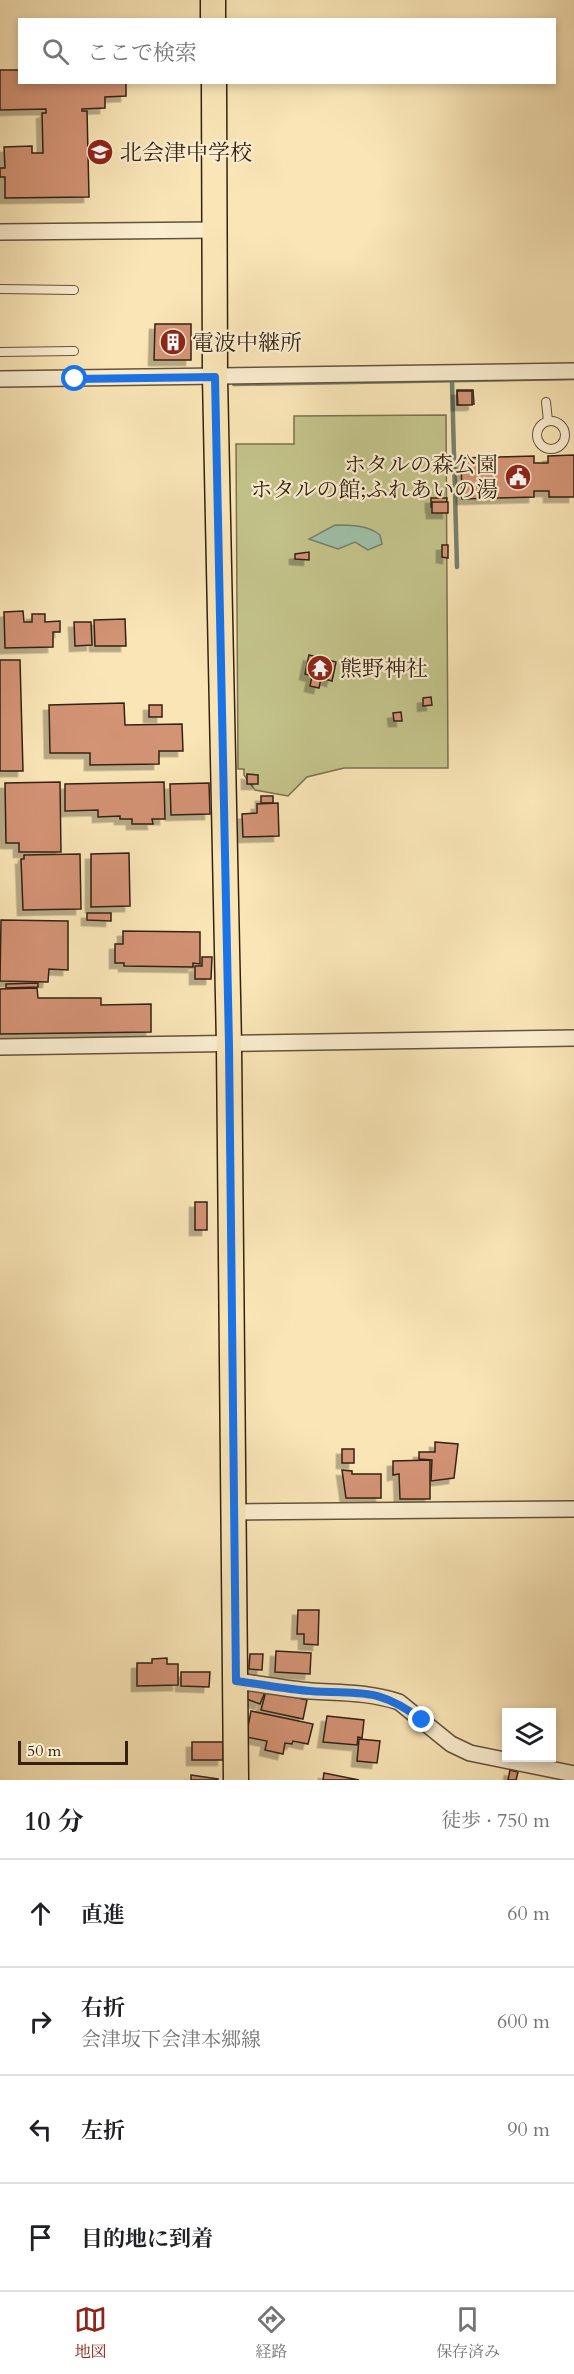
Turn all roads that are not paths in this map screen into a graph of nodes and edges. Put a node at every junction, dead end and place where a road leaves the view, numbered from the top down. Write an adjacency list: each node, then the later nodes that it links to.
1 (213, 0): 2 (main road)
2 (213, 18)
3 (214, 84): 4 (main road)
4 (215, 230): 5 (street); 11 (main road)
5 (0, 232)
6 (0, 289): 7 (lane)
7 (74, 290)
8 (74, 351): 9 (lane)
9 (0, 352)
10 (574, 371): 11 (street)
11 (215, 377): 12 (street); 16 (main road)
12 (0, 380)
13 (546, 402): 14 (lane)
14 (548, 421)
15 (574, 1038): 16 (street)
16 (229, 1045): 17 (street); 19 (main road)
17 (0, 1047)
18 (574, 1509): 19 (street)
19 (233, 1512): 20 (main road)
20 (236, 1681): 21 (street); 22 (main road)
21 (574, 1774)
22 (236, 1780)

